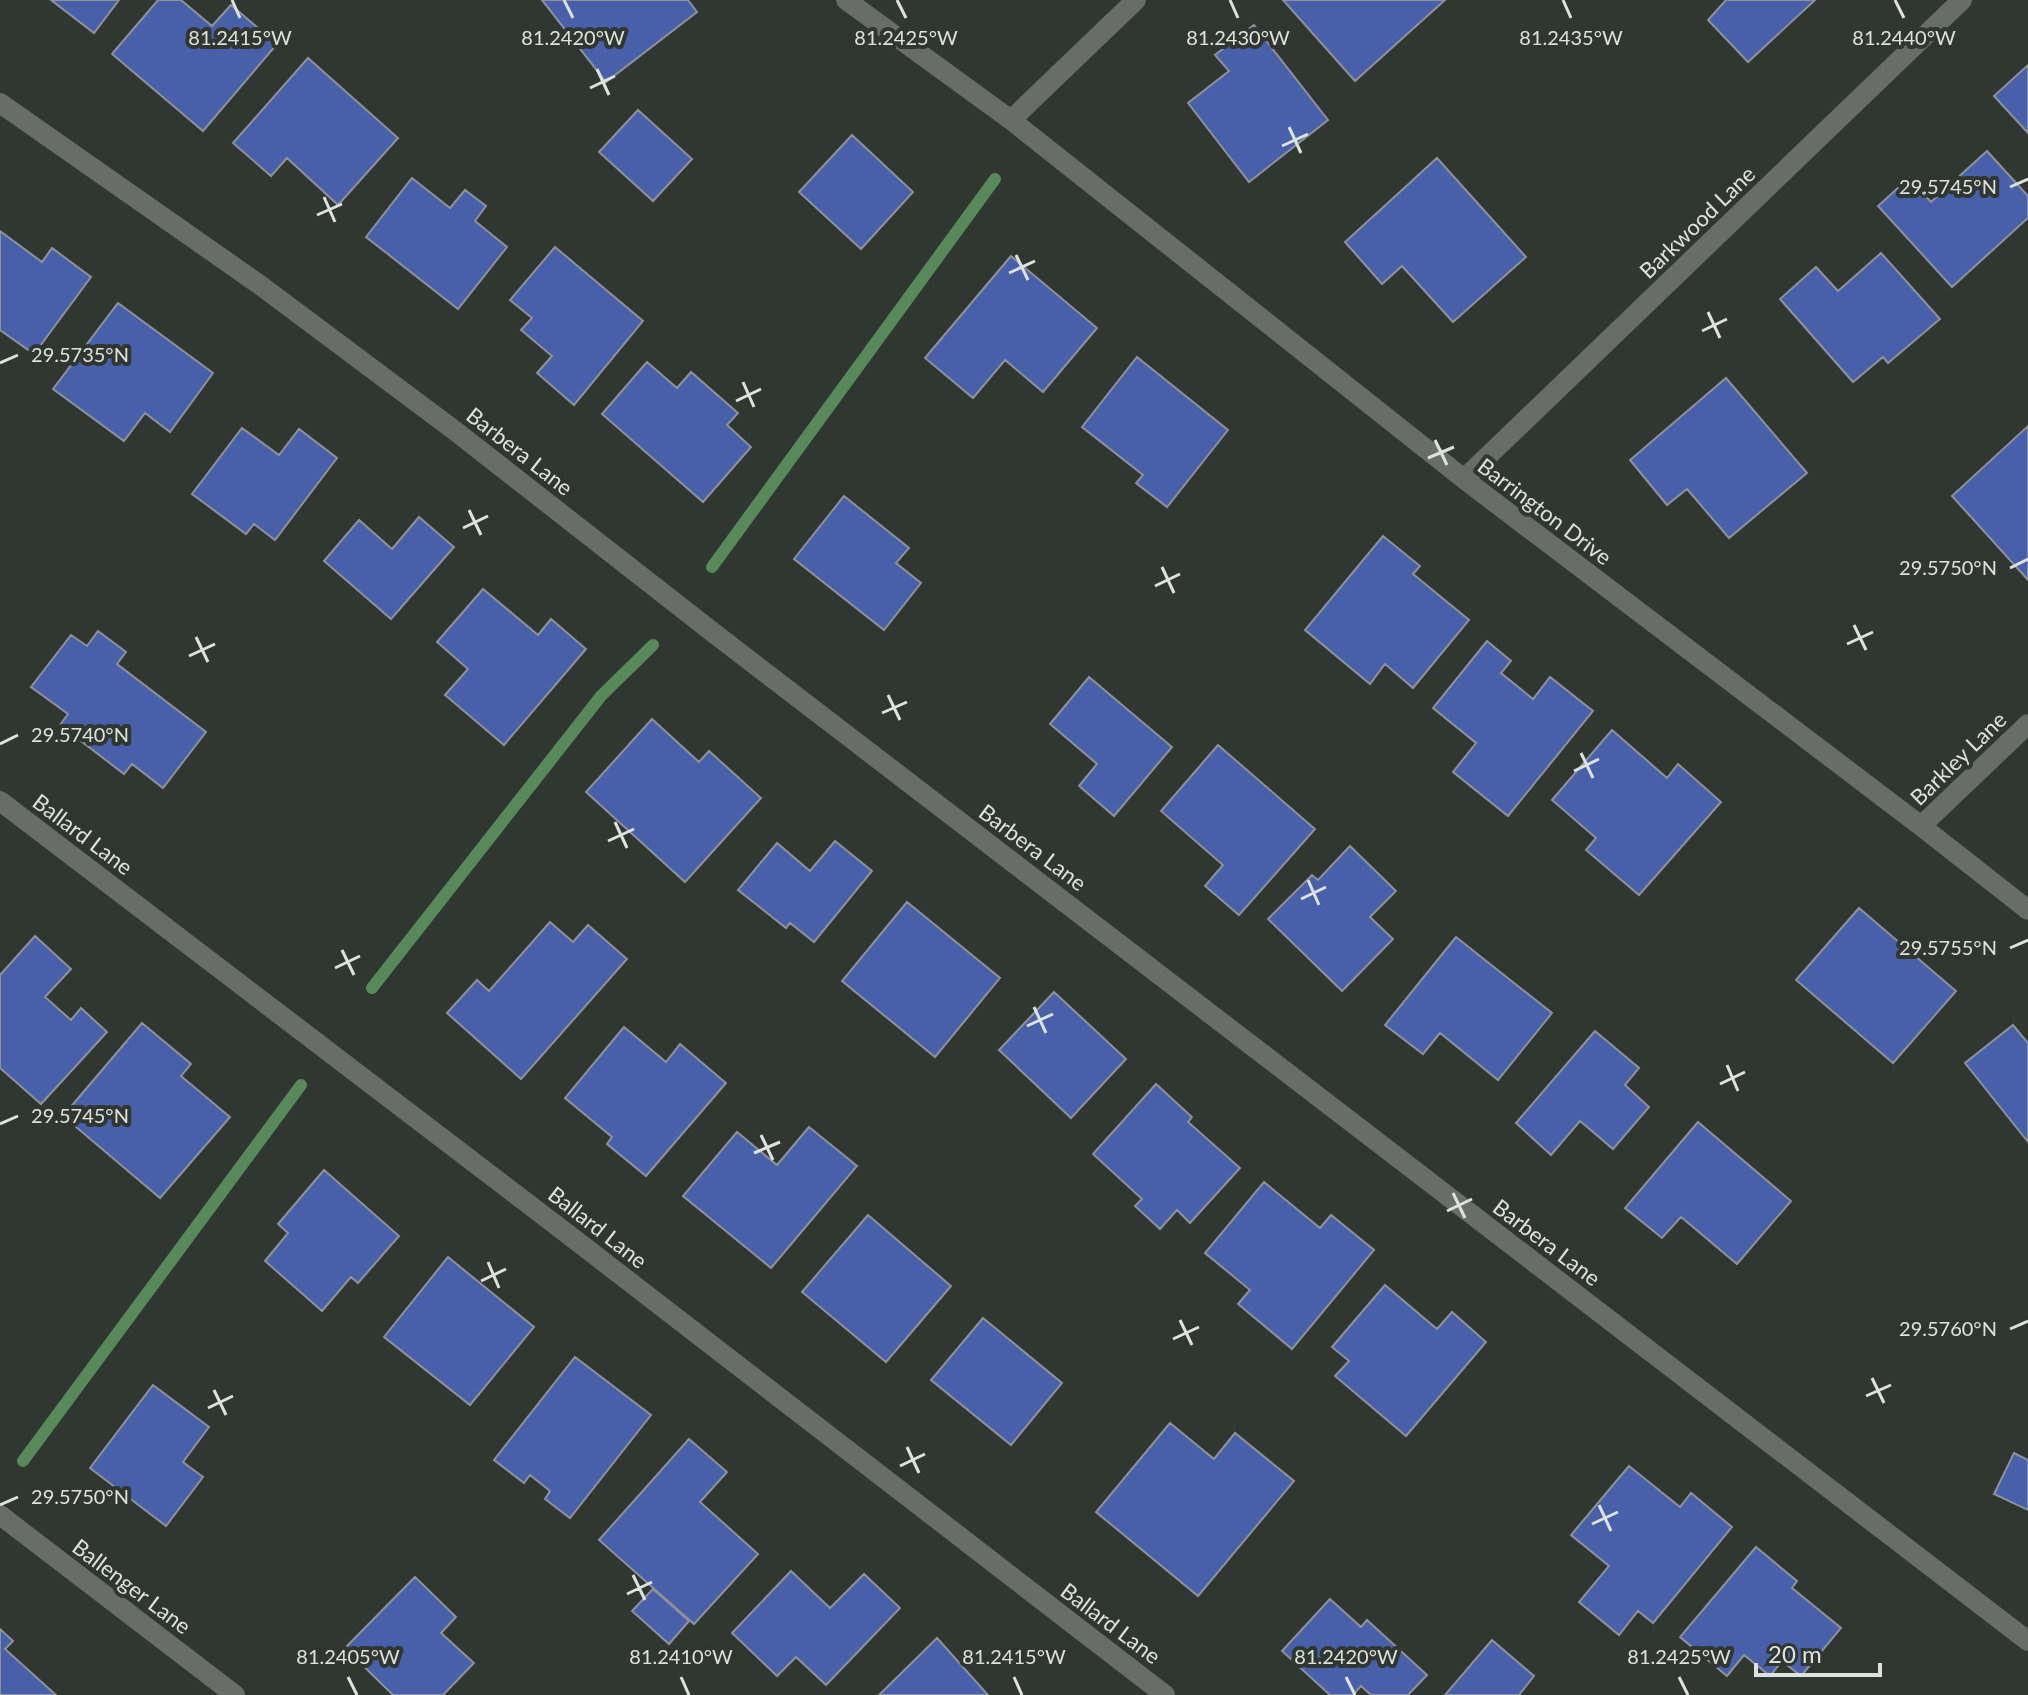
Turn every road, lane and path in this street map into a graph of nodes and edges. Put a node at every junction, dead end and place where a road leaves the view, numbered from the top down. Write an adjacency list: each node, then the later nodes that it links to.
1 (846, 0): 5 (street, Barrington Drive)
2 (1136, 0): 5 (street)
3 (1962, 0): 6 (street, Barkwood Lane)
4 (0, 103): 12 (street, Barbera Lane)
5 (1011, 120): 6 (street, Barrington Drive)
6 (1464, 479): 9 (street, Barrington Drive)
7 (2028, 724): 9 (street, Barkley Lane)
8 (0, 801): 14 (street, Ballard Lane)
9 (1921, 826): 10 (street, Barrington Drive)
10 (2028, 910)
11 (0, 1515): 13 (street, Ballenger Lane)
12 (2028, 1641)
13 (235, 1695)
14 (1165, 1695)

